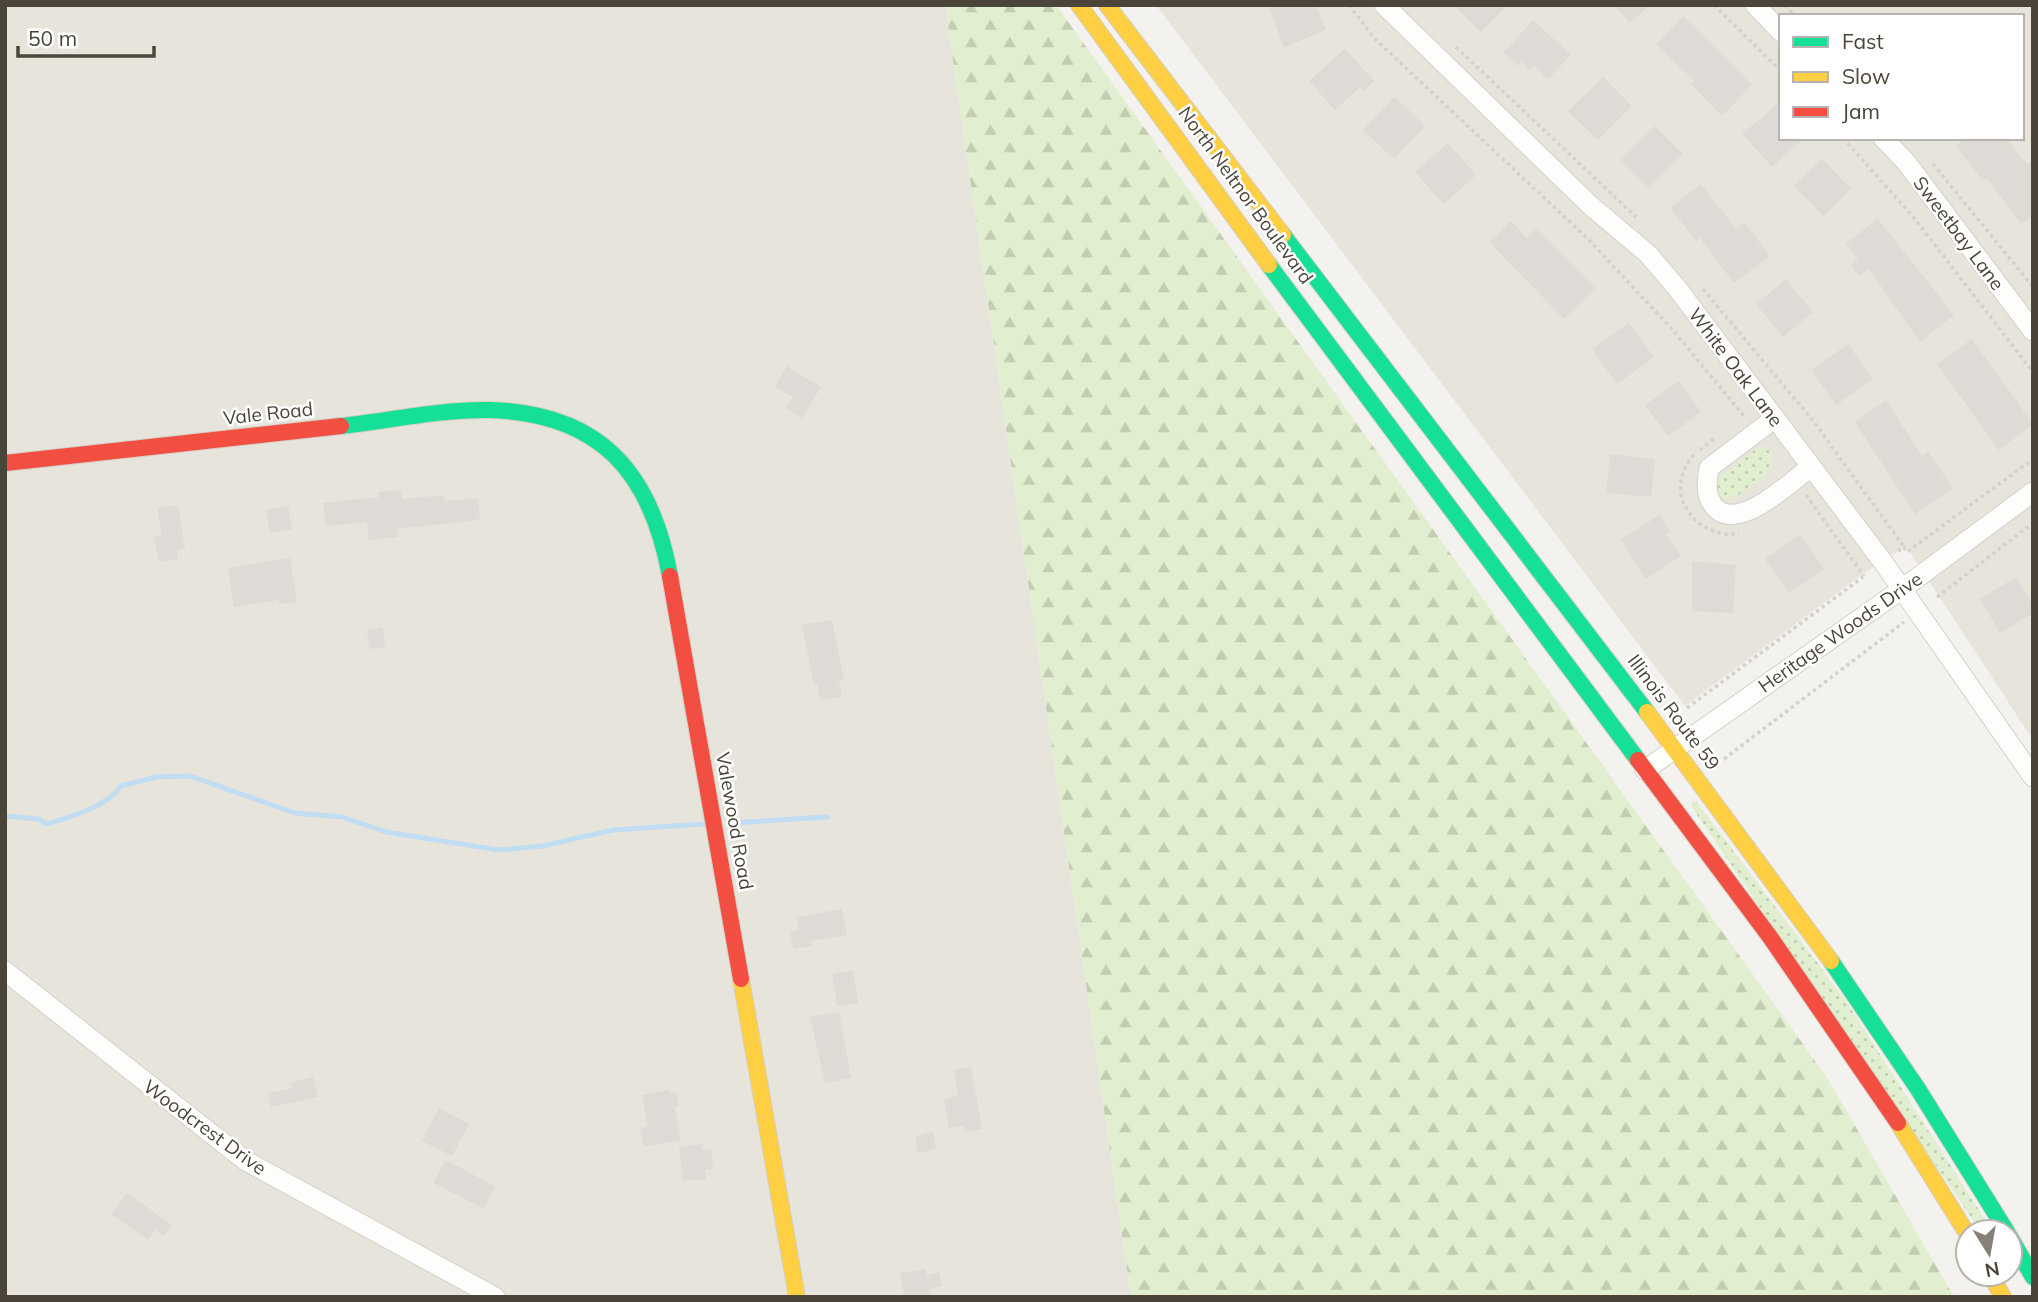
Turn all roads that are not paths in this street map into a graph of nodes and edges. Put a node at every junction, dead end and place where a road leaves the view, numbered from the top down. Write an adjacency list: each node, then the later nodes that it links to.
1 (1079, 5): 16 (main road, North Neltnor Boulevard)
2 (1107, 5): 7 (main road, North Neltnor Boulevard)
3 (1384, 5): 10 (street, White Oak Lane)
4 (1755, 5): 5 (street)
5 (1779, 30)
6 (1885, 140): 8 (street, Sweetbay Lane)
7 (1283, 235): 15 (main road, Illinois Route 59)
8 (2033, 331)
9 (536, 414): 11 (main road, Vale Road); 24 (main road, Valewood Road)
10 (1774, 418): 12 (street, White Oak Lane); 12 (street)
11 (5, 463)
12 (1811, 467): 14 (street, White Oak Lane)
13 (2033, 492): 14 (street, Heritage Woods Drive)
14 (1902, 589): 15 (street, Heritage Woods Drive); 17 (street, White Oak Lane)
15 (1675, 748): 16 (street, Heritage Woods Drive); 20 (main road, Illinois Route 59)
16 (1645, 770): 19 (main road)
17 (2033, 777)
18 (5, 971): 23 (street, Woodcrest Drive)
19 (1957, 1218)
20 (1998, 1218)
21 (2024, 1261): 22 (main road)
22 (2033, 1277)
23 (495, 1297)
24 (797, 1297)

